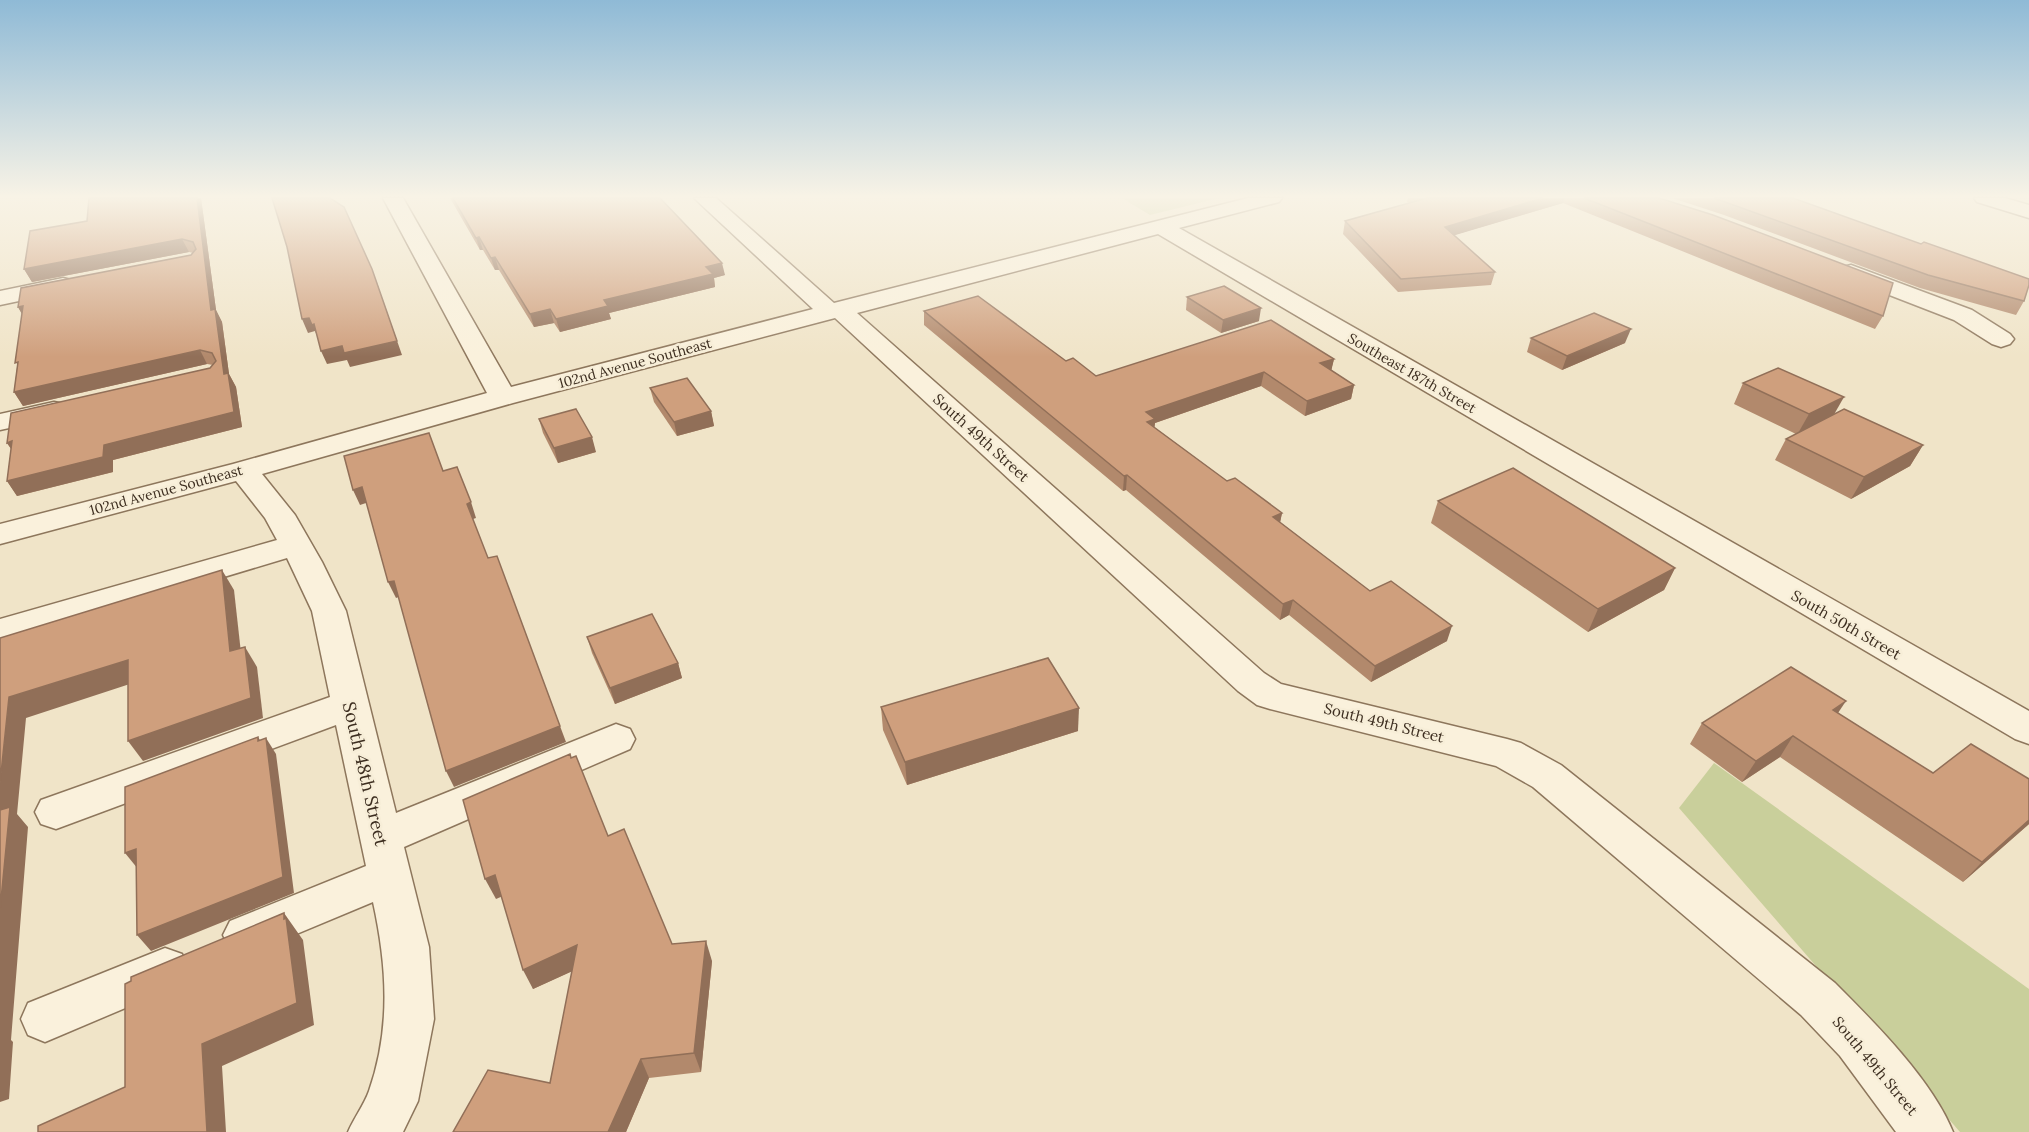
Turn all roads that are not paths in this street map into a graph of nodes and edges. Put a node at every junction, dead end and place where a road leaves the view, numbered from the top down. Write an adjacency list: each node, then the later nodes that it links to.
1 (422, 251): 10 (street)
2 (765, 251): 8 (street, South 49th Street)
3 (1064, 251): 8 (street, 102nd Avenue Southeast)
4 (1203, 251): 14 (street, Southeast 187th Street)
5 (1834, 266): 9 (street)
6 (89, 280): 7 (street)
7 (0, 298)
8 (834, 310): 10 (street, 102nd Avenue Southeast); 25 (street, South 49th Street)
9 (2001, 339)
10 (504, 397): 13 (street, 102nd Avenue Southeast)
11 (81, 404): 12 (street)
12 (0, 422)
13 (243, 470): 15 (street, 102nd Avenue Southeast); 16 (street, South 48th Street)
14 (1664, 520): 19 (street, South 50th Street)
15 (0, 534)
16 (296, 545): 17 (street); 18 (street, South 48th Street)
17 (0, 635)
18 (349, 705): 21 (street); 22 (street, South 48th Street)
19 (2029, 729)
20 (616, 740): 22 (street)
21 (56, 812)
22 (385, 857): 23 (street); 24 (street, South 48th Street)
23 (45, 1019)
24 (383, 1117)
25 (1927, 1132)

